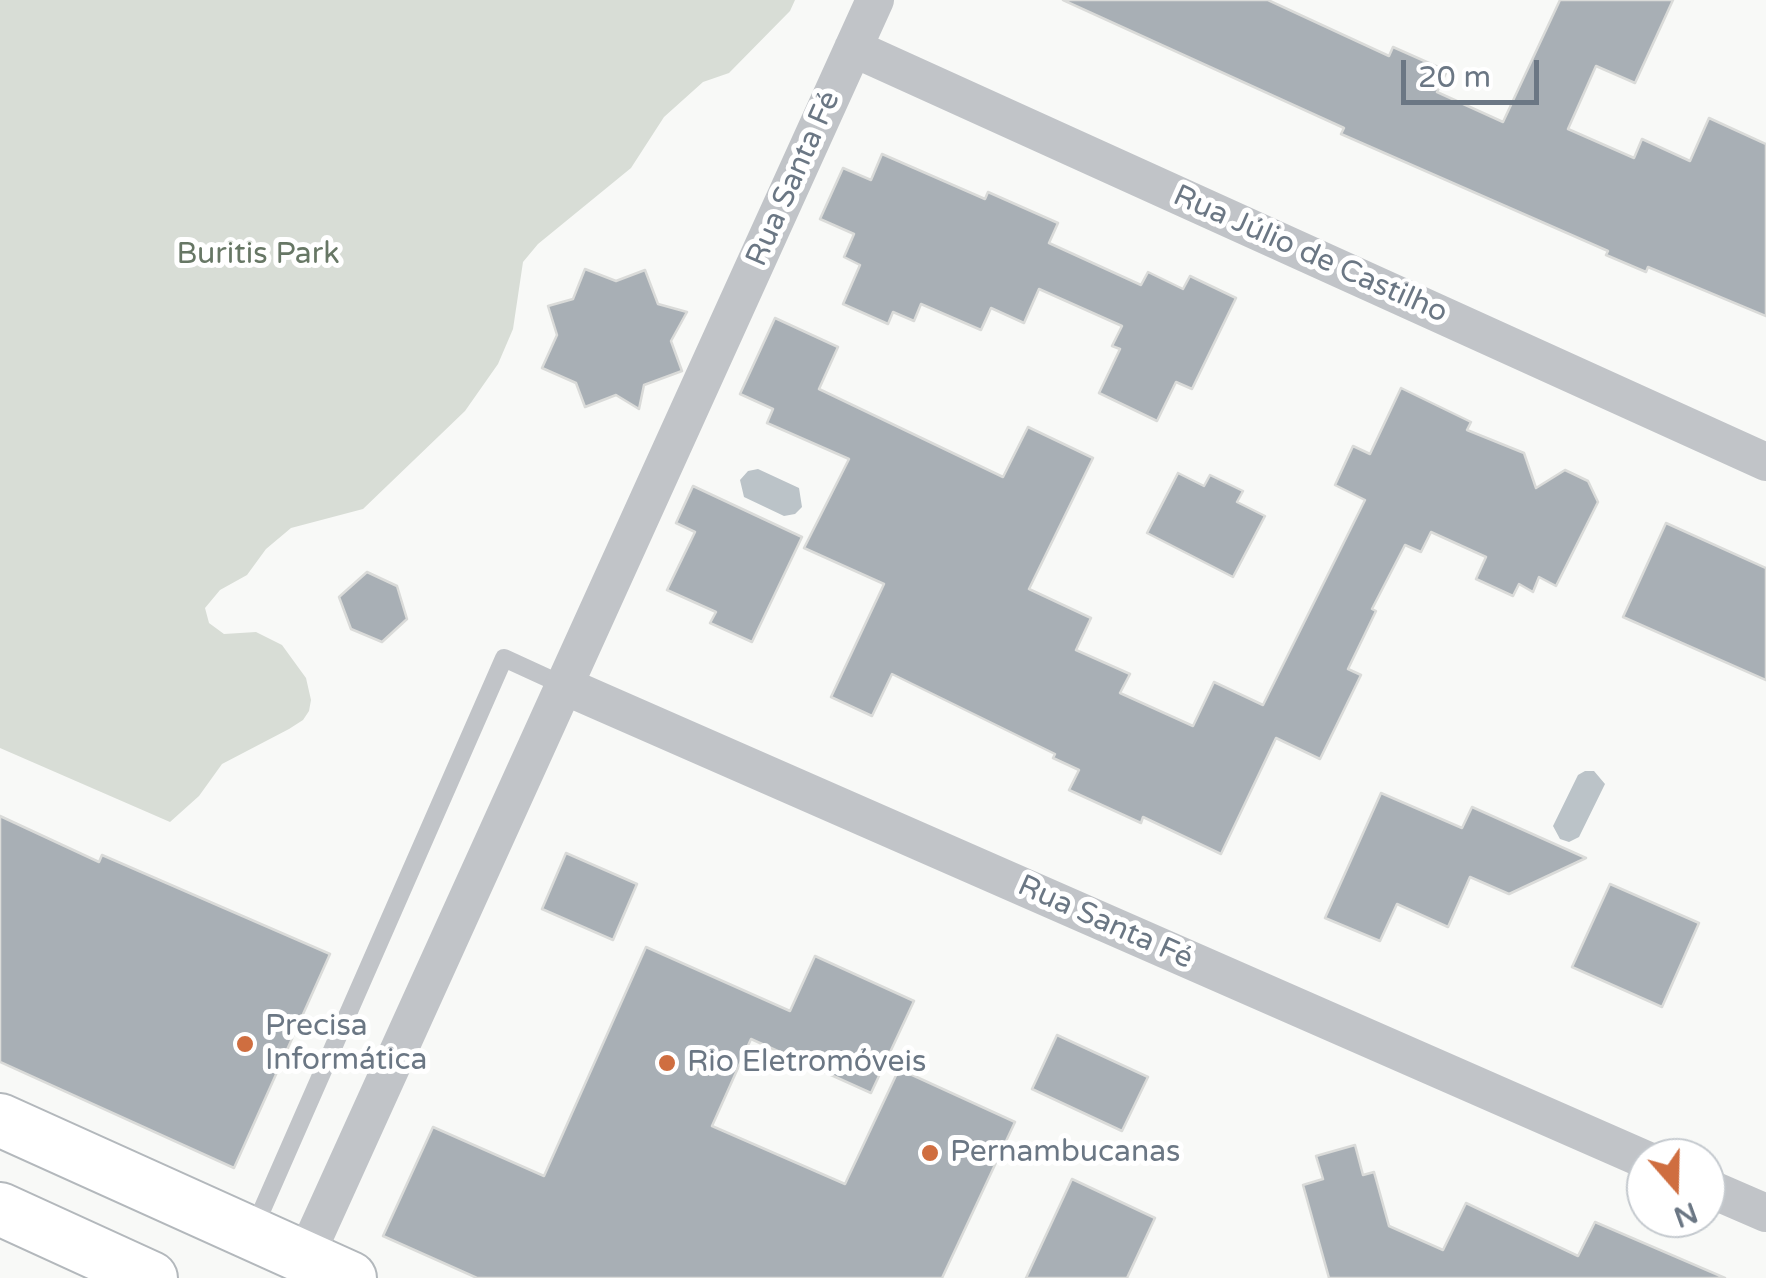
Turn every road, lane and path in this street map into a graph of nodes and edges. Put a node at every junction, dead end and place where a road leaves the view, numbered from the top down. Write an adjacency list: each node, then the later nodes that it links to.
1 (875, 0): 2 (street, Rua Santa Fé)
2 (853, 48): 3 (street, Rua Júlio de Castilho); 4 (street, Rua Santa Fé)
3 (1766, 462)
4 (565, 686): 6 (street, Rua Santa Fé); 10 (lane); 11 (street, Rua Santa Fé)
5 (0, 1120): 10 (main road)
6 (1626, 1151)
7 (1726, 1195): 9 (street)
8 (0, 1209): 12 (main road)
9 (1766, 1213)
10 (252, 1234): 11 (main road)
11 (327, 1268)
12 (151, 1278)

